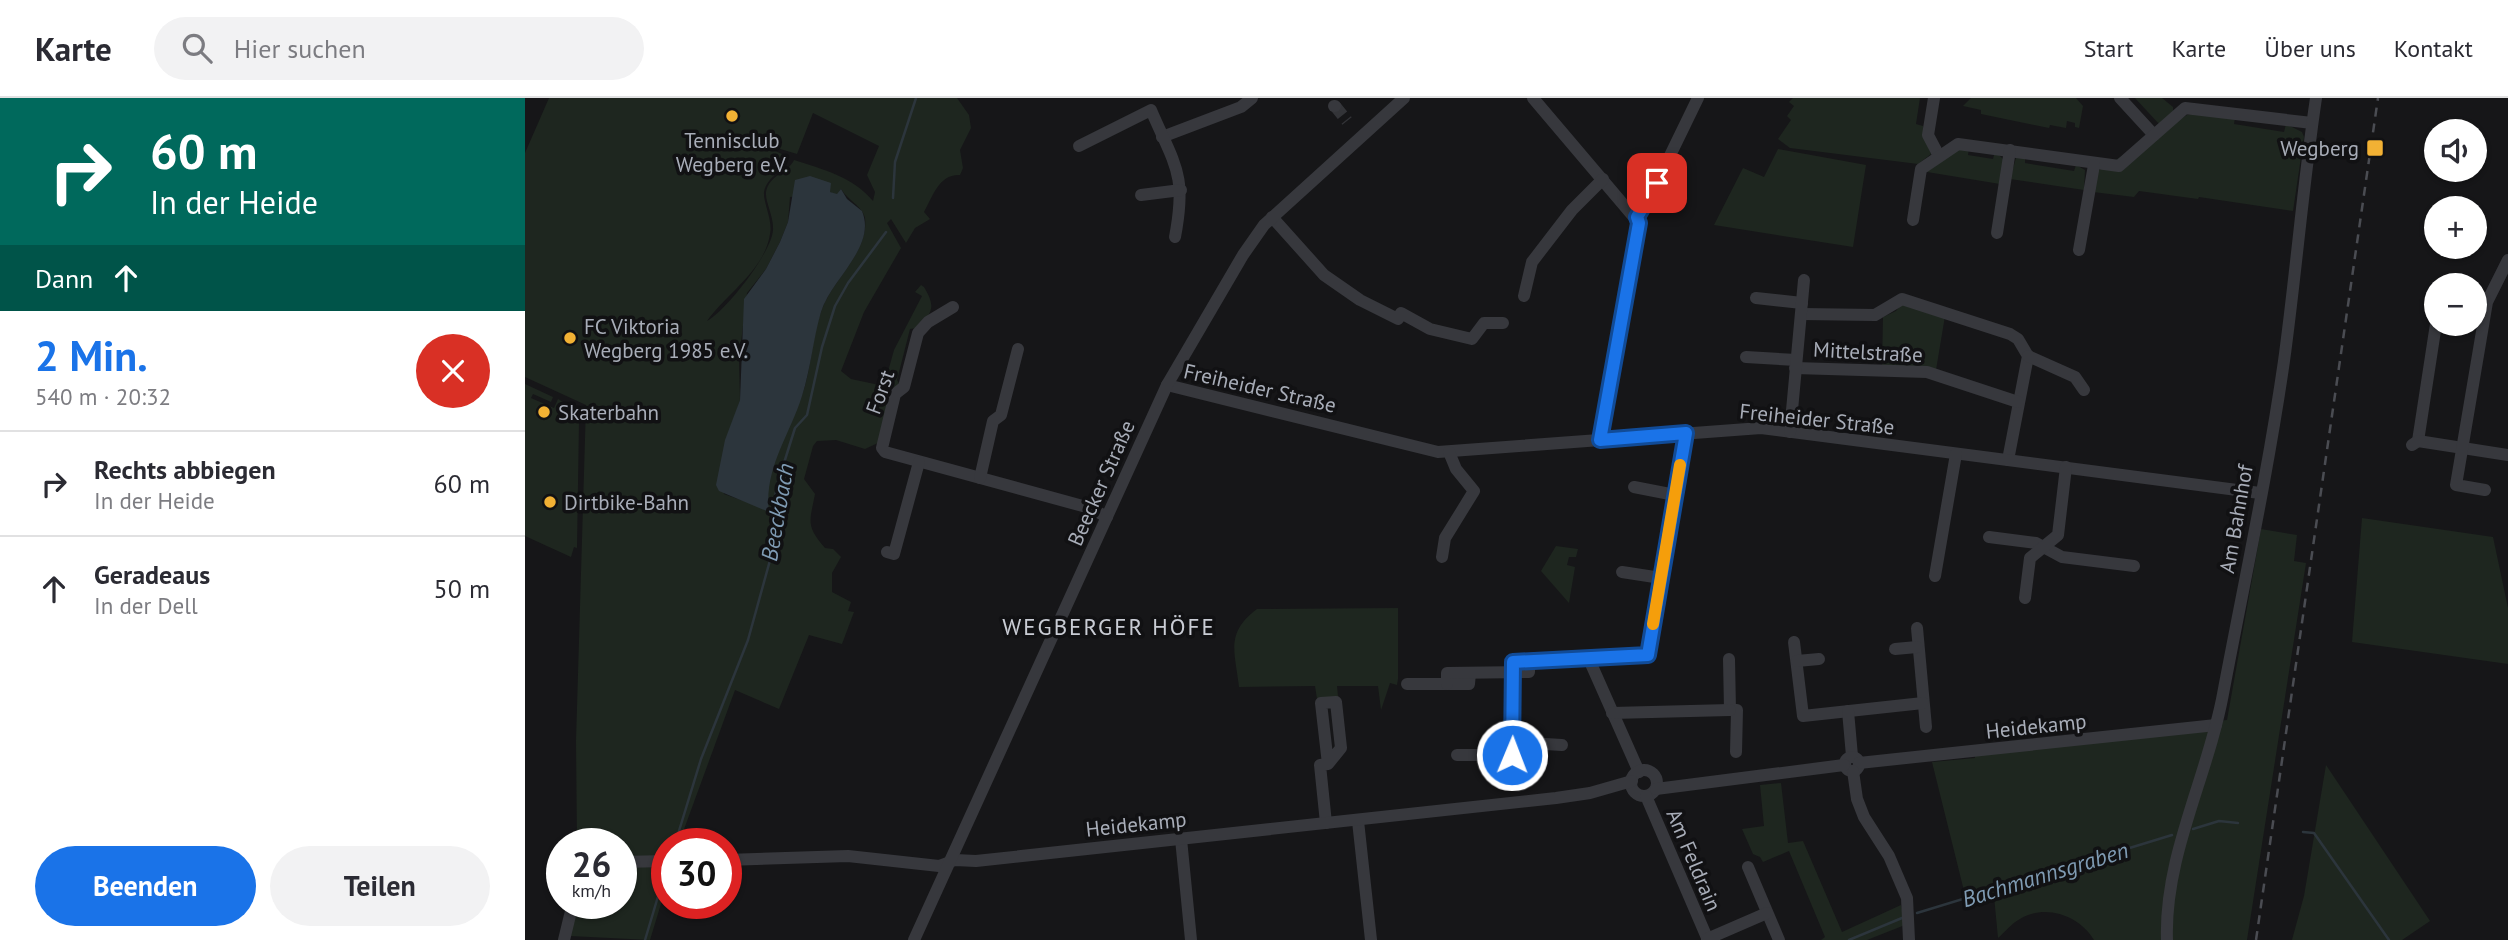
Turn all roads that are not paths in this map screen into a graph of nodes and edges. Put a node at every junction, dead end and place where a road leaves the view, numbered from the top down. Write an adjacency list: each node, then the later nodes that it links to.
1 (1252, 98): 11 (street)
2 (1404, 98): 19 (street, Beecker Straße)
3 (1533, 98): 16 (street)
4 (1698, 98): 20 (street)
5 (1934, 98): 14 (street)
6 (2120, 98): 10 (street)
7 (2316, 98): 9 (street, Am Bahnhof)
8 (2228, 105): 9 (street); 10 (street)
9 (2312, 123): 56 (street, Am Bahnhof)
10 (2154, 135): 15 (street)
11 (1162, 137): 12 (street); 17 (street)
12 (1079, 146)
13 (2010, 150): 14 (street); 15 (street); 22 (street)
14 (1940, 156): 21 (street)
15 (2094, 165): 24 (street)
16 (1603, 179): 20 (street); 28 (street)
17 (1181, 190): 18 (street); 23 (street)
18 (1141, 195)
19 (1272, 217): 33 (street); 40 (street, Beecker Straße)
20 (1637, 217): 45 (street)
21 (1913, 220)
22 (1997, 233)
23 (1175, 237)
24 (2080, 250)
25 (2508, 260): 27 (street)
26 (1804, 280): 32 (street)
27 (2503, 283): 31 (street)
28 (1524, 296)
29 (1756, 298): 32 (street)
30 (953, 307): 51 (street, Forst)
31 (2487, 308)
32 (1802, 309): 37 (street); 39 (street)
33 (1503, 323)
34 (2434, 336): 46 (street)
35 (2476, 336): 46 (street)
36 (1018, 349): 53 (street)
37 (2028, 356): 41 (street); 42 (street)
38 (1746, 358): 39 (street, Mittelstraße)
39 (1795, 364): 42 (street, Mittelstraße); 43 (street)
40 (1167, 385): 47 (street, Freiheider Straße); 58 (street, Beecker Straße)
41 (2084, 390)
42 (2018, 402): 50 (street)
43 (1790, 432): 44 (street, Freiheider Straße); 48 (street, Freiheider Straße)
44 (1686, 433): 45 (street, Freiheider Straße); 57 (street)
45 (1600, 440): 47 (street, Freiheider Straße)
46 (2462, 447): 49 (street); 55 (street)
47 (1450, 452): 62 (street)
48 (1956, 454): 50 (street, Freiheider Straße); 65 (street)
49 (2508, 455)
50 (2008, 460): 52 (street, Freiheider Straße)
51 (919, 462): 53 (street, Forst); 61 (street)
52 (2066, 467): 56 (street, Freiheider Straße); 60 (street)
53 (980, 478): 58 (street, Forst)
54 (1634, 487): 57 (street)
55 (2485, 490)
56 (2260, 493): 82 (street, Am Bahnhof)
57 (1675, 495): 66 (street)
58 (1107, 517): 95 (street, Beecker Straße)
59 (1989, 537): 60 (street)
60 (2046, 547): 63 (street); 67 (street)
61 (887, 552)
62 (1442, 557)
63 (2134, 566)
64 (1622, 572): 66 (street)
65 (1935, 576)
66 (1661, 578): 72 (street)
67 (2025, 598)
68 (1917, 628): 70 (street)
69 (1794, 642): 75 (street)
70 (1917, 648): 71 (street); 78 (street)
71 (1895, 649)
72 (1588, 657): 76 (street); 81 (street, Am Feldrain)
73 (1729, 659): 79 (street)
74 (1819, 659): 75 (street)
75 (1797, 661): 80 (street)
76 (1512, 672): 77 (street); 85 (street)
77 (1406, 684)
78 (1923, 703): 80 (street); 83 (street)
79 (1730, 710): 81 (street); 86 (street)
80 (1848, 711): 89 (street)
81 (1612, 713): 90 (street, Am Feldrain)
82 (2216, 725): 89 (street, Heidekamp); 106 (street, Am Bahnhof)
83 (1926, 727)
84 (1562, 745): 85 (street)
85 (1516, 746): 87 (street)
86 (1736, 752)
87 (1457, 755)
88 (1328, 764): 92 (street)
89 (1852, 764): 90 (street, Heidekamp); 105 (street)
90 (1644, 784): 91 (street, Heidekamp); 99 (street, Am Feldrain)
91 (1358, 821): 92 (street, Heidekamp); 103 (street)
92 (1325, 823): 93 (street, Heidekamp)
93 (1181, 839): 95 (street, Heidekamp); 102 (street)
94 (742, 859): 95 (street, Heidekamp)
95 (950, 861): 101 (street, Beecker Straße)
96 (1748, 867): 97 (street)
97 (1767, 913): 99 (street, Am Feldrain); 104 (street)
98 (569, 919): 100 (street)
99 (1707, 939)
100 (564, 940)
101 (914, 940)
102 (1191, 940)
103 (1371, 940)
104 (1779, 940)
105 (1909, 940)
106 (2167, 940)

